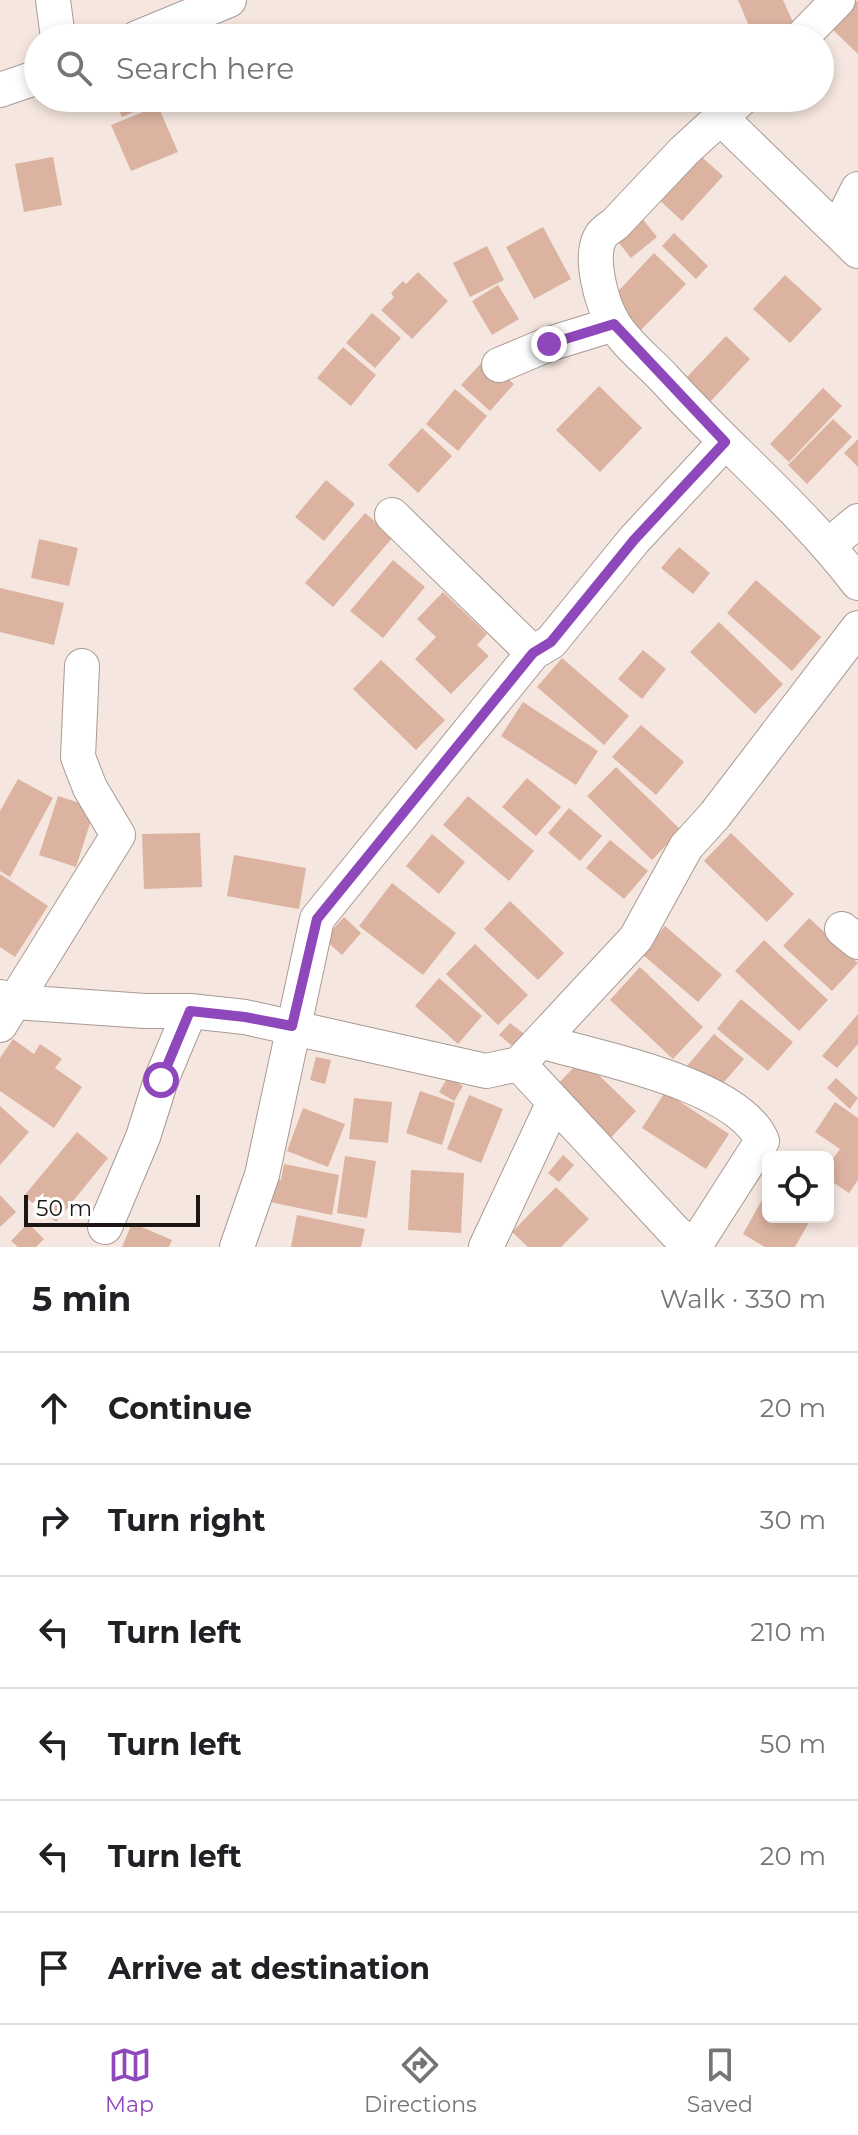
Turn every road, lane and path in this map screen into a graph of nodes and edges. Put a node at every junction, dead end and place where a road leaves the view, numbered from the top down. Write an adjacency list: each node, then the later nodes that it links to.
1 (53, 0): 4 (street)
2 (229, 0): 5 (street)
3 (838, 0): 6 (street)
4 (56, 24)
5 (171, 24)
6 (815, 24)
7 (24, 82): 8 (street)
8 (0, 90)
9 (729, 112): 13 (street)
10 (735, 112): 12 (street)
11 (858, 189): 12 (street)
12 (848, 240)
13 (614, 324): 14 (street); 15 (street)
14 (499, 365)
15 (725, 442): 18 (street); 21 (street)
16 (392, 515): 21 (street)
17 (858, 521): 18 (street)
18 (829, 545): 19 (street)
19 (858, 583)
20 (858, 628): 26 (street)
21 (533, 653): 25 (street)
22 (82, 666): 23 (street)
23 (5, 1008): 24 (street)
24 (190, 1011): 25 (street); 28 (street)
25 (292, 1026): 26 (street); 29 (street)
26 (530, 1052): 27 (street); 31 (street)
27 (554, 1102): 30 (street); 31 (street)
28 (105, 1227)
29 (237, 1247)
30 (486, 1247)
31 (694, 1247)

